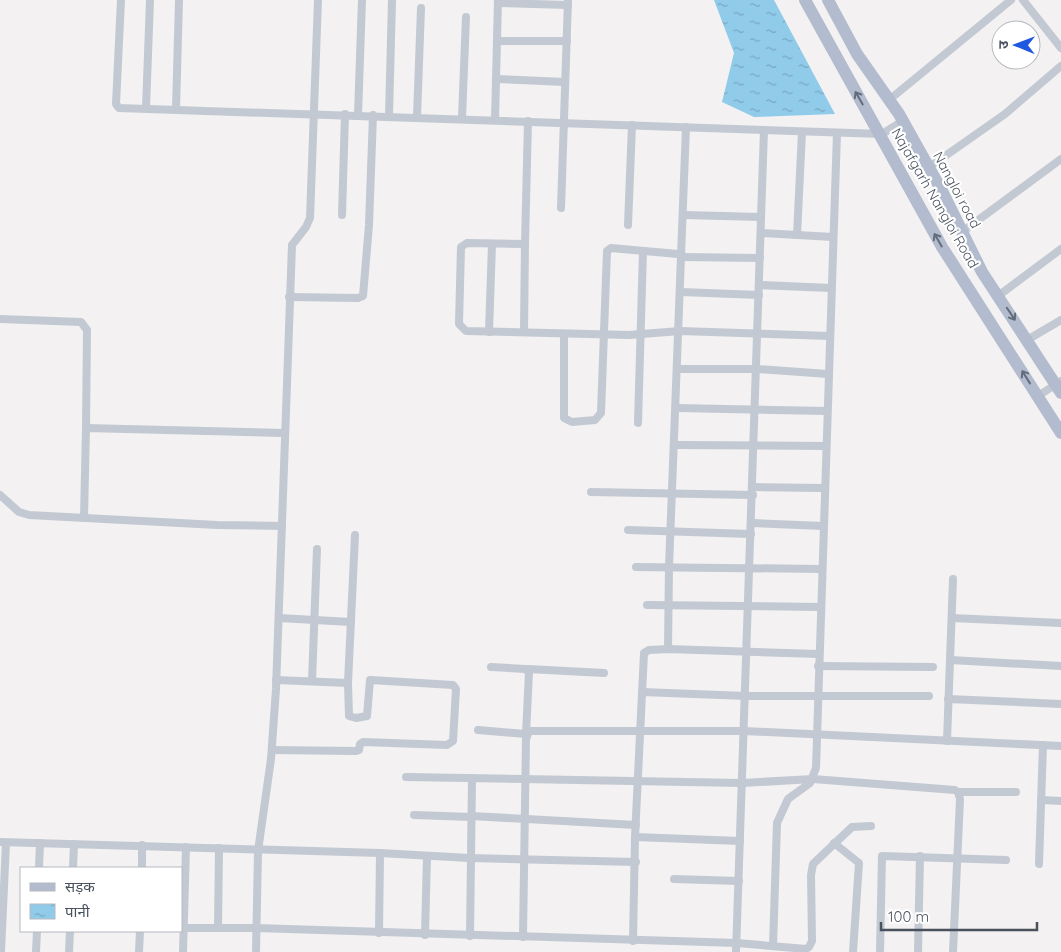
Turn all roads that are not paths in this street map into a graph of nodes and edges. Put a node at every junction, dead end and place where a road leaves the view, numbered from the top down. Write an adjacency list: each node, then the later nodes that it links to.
1 (121, 0): 22 (street)
2 (150, 0): 22 (street)
3 (180, 0): 23 (street)
4 (318, 0): 24 (street)
5 (362, 0): 26 (street)
6 (392, 0): 28 (street)
7 (805, 0): 40 (main road, Najafgarh Nangloi Road, one-way to 7)
8 (828, 0): 21 (main road, Nangloi road)
9 (1011, 0): 21 (street)
10 (1023, 0): 17 (street)
11 (498, 1): 12 (street); 15 (street)
12 (568, 3): 16 (street)
13 (421, 8): 29 (street)
14 (466, 17): 30 (street)
15 (497, 41): 16 (street); 19 (street)
16 (567, 41): 20 (street)
17 (1061, 48)
18 (1061, 66): 42 (street)
19 (496, 79): 20 (street); 31 (street)
20 (565, 82): 34 (street)
21 (889, 100): 33 (main road, Nangloi road)
22 (146, 108): 23 (street)
23 (176, 109): 24 (street)
24 (314, 114): 25 (street); 63 (street)
25 (344, 114): 26 (street); 44 (street)
26 (358, 115): 27 (street)
27 (373, 115): 28 (street); 63 (street)
28 (389, 116): 29 (street)
29 (417, 117): 30 (street)
30 (462, 118): 31 (street)
31 (495, 120): 32 (street)
32 (528, 121): 34 (street); 53 (street)
33 (902, 121): 40 (street); 42 (main road, Nangloi road)
34 (564, 122): 35 (street); 43 (street)
35 (632, 125): 36 (street); 47 (street)
36 (686, 127): 37 (street); 45 (street)
37 (764, 130): 38 (street); 46 (street)
38 (802, 132): 39 (street); 50 (street)
39 (837, 133): 40 (street); 51 (street)
40 (882, 134): 79 (main road, Najafgarh Nangloi Road, one-way to 40)
41 (1061, 158): 48 (street)
42 (928, 168): 48 (main road, Nangloi road)
43 (561, 208)
44 (342, 215)
45 (684, 215): 46 (street); 56 (street)
46 (761, 217): 49 (street)
47 (628, 225)
48 (962, 232): 62 (main road, Nangloi road)
49 (761, 233): 50 (street); 57 (street)
50 (796, 235): 51 (street)
51 (833, 237): 59 (street)
52 (492, 244): 53 (street); 67 (street); 67 (street)
53 (525, 244): 68 (street)
54 (1061, 249): 62 (street)
55 (643, 251): 56 (street); 71 (street); 72 (street)
56 (680, 256): 57 (street); 60 (street)
57 (760, 258): 58 (street)
58 (759, 285): 59 (street); 61 (street)
59 (832, 288): 73 (street)
60 (681, 292): 61 (street); 66 (street)
61 (759, 296): 69 (street)
62 (998, 296): 74 (main road, Nangloi road, one-way to 74)
63 (289, 297): 85 (street)
64 (0, 319): 84 (street)
65 (1061, 320): 74 (street)
66 (680, 331): 69 (street); 71 (street); 75 (street)
67 (489, 332): 68 (street)
68 (524, 332): 70 (street)
69 (758, 333): 73 (street); 76 (street)
70 (564, 334): 72 (street); 72 (street)
71 (639, 334): 72 (street); 83 (street)
72 (604, 335)
73 (830, 336): 77 (street)
74 (1027, 340): 78 (main road, Nangloi road)
75 (678, 369): 76 (street); 80 (street)
76 (757, 370): 77 (street); 81 (street)
77 (828, 374): 82 (street)
78 (1059, 386): 79 (street)
79 (1038, 396): 86 (main road, Najafgarh Nangloi Road)
80 (677, 408): 81 (street); 87 (street)
81 (756, 408): 82 (street); 88 (street)
82 (827, 411): 89 (street)
83 (638, 423)
84 (86, 428): 85 (street); 95 (street)
85 (283, 433): 97 (street)
86 (1061, 433)
87 (676, 445): 88 (street); 93 (street)
88 (754, 446): 89 (street); 91 (street)
89 (826, 446): 90 (street)
90 (824, 488): 91 (street); 98 (street)
91 (753, 491): 93 (street); 96 (street)
92 (591, 492): 93 (street)
93 (672, 493): 100 (street)
94 (0, 495): 95 (street)
95 (84, 518): 97 (street)
96 (752, 523): 98 (street); 101 (street)
97 (282, 526): 113 (street)
98 (823, 526): 107 (street)
99 (628, 530): 100 (street)
100 (671, 531): 101 (street); 105 (street)
101 (751, 534): 106 (street)
102 (354, 535): 116 (street)
103 (317, 549): 115 (street)
104 (636, 567): 105 (street)
105 (669, 567): 106 (street); 110 (street)
106 (750, 568): 107 (street); 111 (street)
107 (821, 569): 112 (street)
108 (953, 580): 114 (street)
109 (648, 605): 110 (street)
110 (668, 605): 111 (street); 118 (street)
111 (749, 606): 112 (street); 119 (street)
112 (820, 607): 120 (street)
113 (279, 618): 115 (street); 128 (street)
114 (952, 618): 117 (street); 121 (street)
115 (314, 620): 116 (street); 129 (street)
116 (351, 622): 130 (street)
117 (1061, 623)
118 (668, 649): 119 (street); 131 (street)
119 (747, 652): 120 (street); 132 (street)
120 (818, 654): 122 (street)
121 (950, 660): 123 (street); 135 (street)
122 (818, 666): 125 (street); 133 (street)
123 (1061, 666)
124 (491, 667): 126 (street)
125 (933, 667)
126 (528, 670): 127 (street); 140 (street)
127 (604, 673)
128 (276, 680): 129 (street); 145 (street)
129 (312, 682): 130 (street)
130 (348, 683): 145 (street)
131 (642, 692): 132 (street); 139 (street)
132 (746, 696): 133 (street); 138 (street)
133 (818, 696): 134 (street); 141 (street)
134 (930, 696)
135 (948, 699): 136 (street); 142 (street)
136 (1061, 704)
137 (478, 730): 140 (street)
138 (744, 731): 139 (street); 141 (street); 151 (street)
139 (640, 732): 140 (street); 150 (street)
140 (526, 734): 148 (street)
141 (817, 735): 142 (street); 149 (street)
142 (947, 741): 143 (street)
143 (1043, 746): 144 (street); 154 (street)
144 (1061, 746)
145 (272, 750): 170 (street)
146 (406, 777): 147 (street)
147 (472, 778): 148 (street); 157 (street)
148 (525, 779): 150 (street); 158 (street)
149 (813, 779): 151 (street); 152 (street); 197 (street)
150 (638, 782): 151 (street); 159 (street)
151 (742, 783): 162 (street)
152 (958, 792): 153 (street); 174 (street)
153 (1016, 792)
154 (1041, 800): 155 (street); 179 (street)
155 (1061, 801)
156 (414, 815): 157 (street)
157 (471, 816): 158 (street); 175 (street)
158 (525, 820): 159 (street); 176 (street)
159 (636, 825): 161 (street)
160 (871, 826): 165 (street)
161 (635, 837): 162 (street); 178 (street)
162 (740, 841): 184 (street)
163 (3, 842): 164 (street); 198 (street)
164 (40, 843): 166 (street); 180 (street)
165 (834, 843): 197 (street); 205 (street)
166 (74, 844): 167 (street); 181 (street)
167 (142, 845): 168 (street); 182 (street)
168 (186, 847): 169 (street); 185 (street)
169 (219, 848): 170 (street); 186 (street)
170 (258, 851): 171 (street); 187 (street)
171 (380, 853): 172 (street); 191 (street)
172 (427, 856): 175 (street); 192 (street)
173 (920, 856): 174 (street); 206 (street); 207 (street)
174 (956, 857): 177 (street); 208 (street)
175 (470, 858): 176 (street); 193 (street)
176 (525, 859): 178 (street); 194 (street)
177 (1006, 860)
178 (636, 862): 195 (street)
179 (1039, 864)
180 (39, 867)
181 (73, 867)
182 (142, 867)
183 (674, 878): 184 (street)
184 (739, 881): 196 (street)
185 (184, 928): 186 (street); 202 (street)
186 (218, 928): 187 (street)
187 (256, 928): 191 (street); 203 (street)
188 (37, 932): 199 (street)
189 (70, 932): 200 (street)
190 (140, 932): 201 (street)
191 (379, 933): 192 (street)
192 (425, 935): 193 (street)
193 (470, 936): 194 (street)
194 (523, 937): 195 (street)
195 (633, 941): 196 (street)
196 (737, 943): 197 (street); 204 (street)
197 (773, 946)
198 (0, 952)
199 (36, 952)
200 (69, 952)
201 (139, 952)
202 (183, 952)
203 (256, 952)
204 (736, 952)
205 (853, 952)
206 (880, 952)
207 (918, 952)
208 (953, 952)

